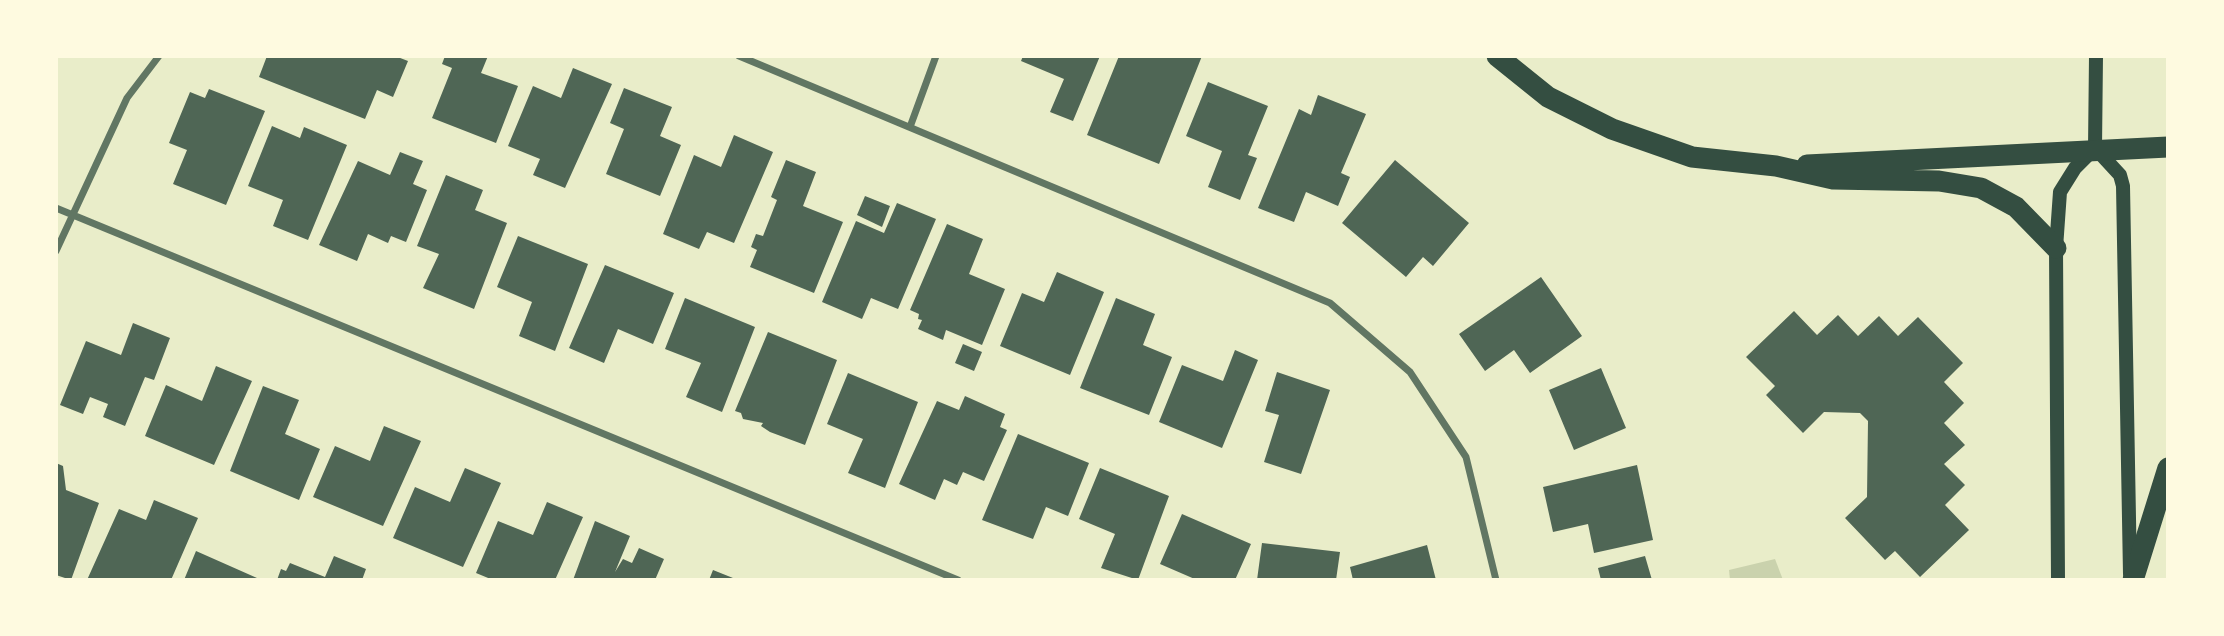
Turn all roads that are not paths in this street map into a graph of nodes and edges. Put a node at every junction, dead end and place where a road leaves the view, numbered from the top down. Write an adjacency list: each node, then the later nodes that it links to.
1 (159, 56): 11 (street)
2 (739, 56): 6 (street)
3 (936, 56): 6 (street)
4 (1497, 56): 9 (highway)
5 (2096, 56): 8 (main road)
6 (910, 127): 16 (street)
7 (2168, 146): 8 (highway)
8 (2095, 148): 9 (highway); 12 (main road); 18 (main road)
9 (1776, 166): 12 (highway)
10 (56, 208): 11 (street)
11 (71, 214): 13 (street); 15 (street)
12 (2056, 248): 17 (main road)
13 (56, 251)
14 (2168, 468): 18 (highway)
15 (958, 580)
16 (1496, 580)
17 (2058, 580)
18 (2132, 580)

